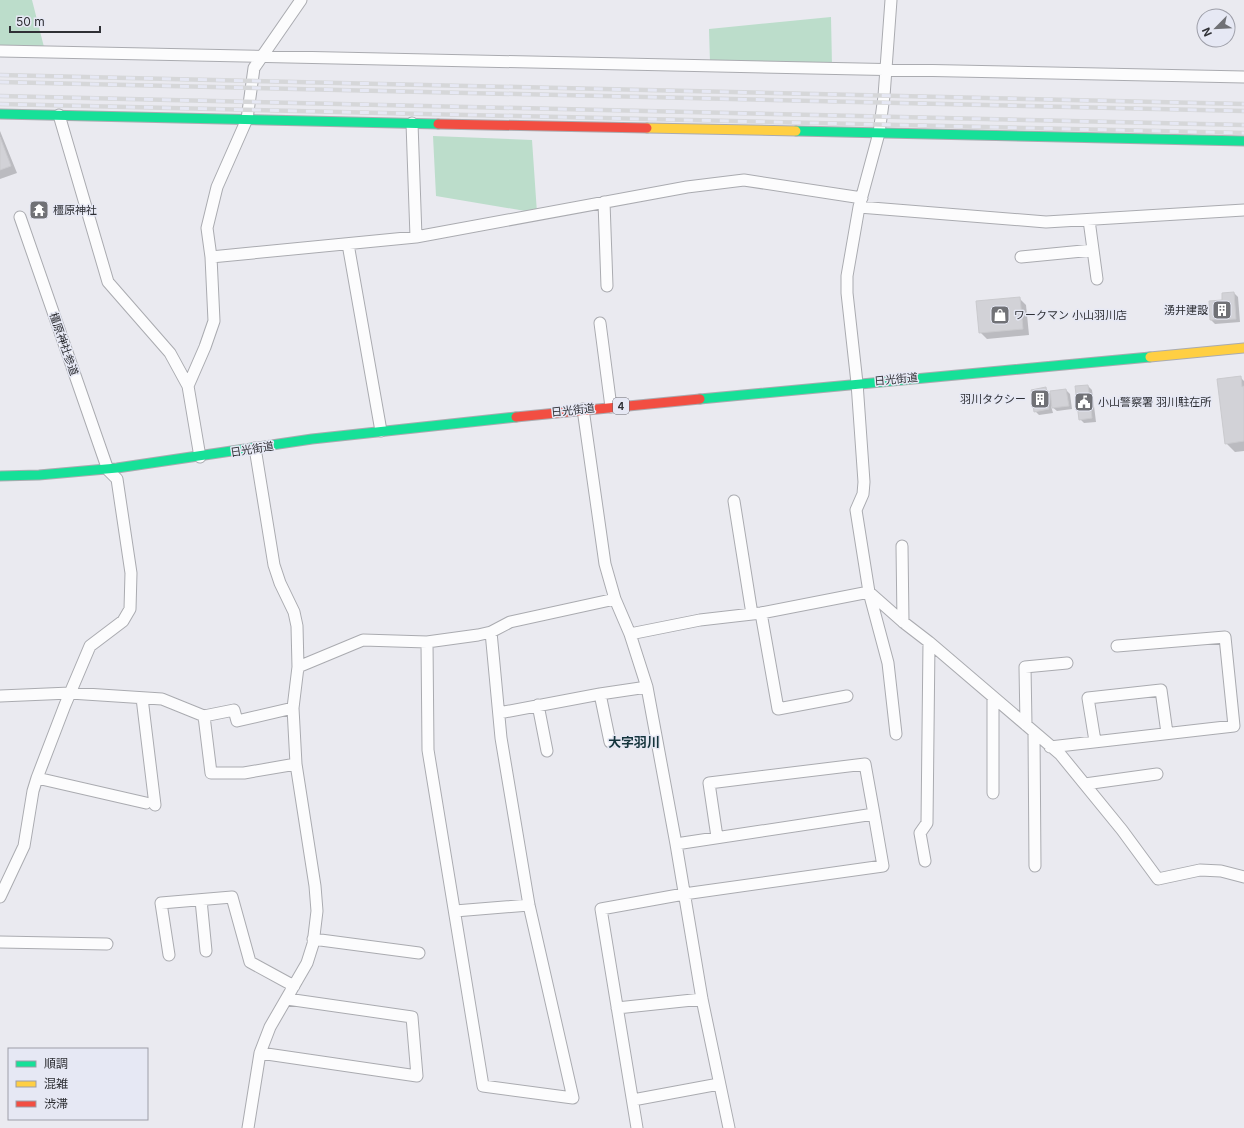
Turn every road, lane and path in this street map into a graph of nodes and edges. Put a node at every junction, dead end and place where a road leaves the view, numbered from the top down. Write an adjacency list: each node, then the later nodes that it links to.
1 (301, 0): 4 (street)
2 (891, 0): 5 (street)
3 (0, 51): 4 (street)
4 (263, 56): 5 (street); 9 (street)
5 (886, 70): 6 (street); 11 (street)
6 (1244, 77)
7 (0, 114): 8 (main road)
8 (58, 115): 9 (main road); 28 (street)
9 (247, 119): 10 (main road); 21 (street)
10 (412, 123): 11 (main road); 18 (street)
11 (879, 133): 12 (main road); 14 (street)
12 (1244, 141)
13 (604, 202): 14 (street); 18 (street); 24 (street)
14 (861, 203): 17 (street); 27 (street)
15 (1244, 210): 17 (street)
16 (20, 218): 34 (street, 橿原神社参道)
17 (1088, 220): 20 (street)
18 (416, 236): 19 (street)
19 (348, 244): 21 (street); 31 (street)
20 (1093, 250): 22 (street); 23 (street)
21 (211, 257): 28 (street)
22 (1021, 257)
23 (1097, 279)
24 (607, 286)
25 (600, 323): 29 (street)
26 (1244, 348): 27 (main road, 日光街道 / 4)
27 (857, 383): 29 (main road, 日光街道 / 4); 38 (street)
28 (188, 386): 33 (street)
29 (611, 406): 30 (main road, 日光街道 / 4)
30 (583, 409): 31 (main road, 日光街道 / 4); 39 (street)
31 (381, 431): 32 (main road, 日光街道 / 4)
32 (255, 448): 33 (main road, 日光街道 / 4); 48 (street)
33 (200, 457): 34 (main road, 日光街道 / 4)
34 (108, 470): 35 (main road, 日光街道 / 4); 50 (street, 橿原神社参道)
35 (0, 476)
36 (734, 501): 40 (street)
37 (902, 546): 41 (street)
38 (869, 592): 40 (street); 41 (street); 62 (street)
39 (615, 599): 42 (street); 43 (street)
40 (757, 613): 43 (street); 53 (street)
41 (903, 622): 45 (street)
42 (491, 632): 44 (street); 58 (street)
43 (630, 634): 49 (street)
44 (427, 642): 48 (street); 82 (street)
45 (929, 642): 54 (street); 75 (street)
46 (1117, 646): 61 (street)
47 (1066, 663): 60 (street)
48 (298, 667): 57 (street)
49 (646, 687): 51 (street); 74 (street)
50 (70, 694): 52 (street); 55 (street); 69 (street, 橿原神社参道)
51 (600, 694): 56 (street); 64 (street)
52 (0, 696)
53 (848, 696)
54 (993, 697): 60 (street); 71 (street)
55 (142, 698): 59 (street); 69 (street)
56 (538, 706): 58 (street); 66 (street)
57 (293, 708): 59 (street); 67 (street)
58 (499, 713): 81 (street)
59 (204, 716): 67 (street)
60 (1030, 729): 65 (street); 76 (street)
61 (1167, 733): 63 (street); 63 (street)
62 (896, 734)
63 (1095, 741): 65 (street)
64 (610, 742)
65 (1050, 747): 70 (street)
66 (547, 751)
67 (296, 764): 83 (street)
68 (1157, 774): 70 (street)
69 (37, 778): 79 (street, 橿原神社参道)
70 (1085, 784): 77 (street)
71 (993, 793)
72 (874, 814): 73 (street); 73 (street); 78 (street)
73 (717, 837): 74 (street)
74 (676, 844): 78 (street)
75 (925, 861)
76 (1035, 866)
77 (1244, 877)
78 (684, 894): 91 (street); 92 (street)
79 (0, 897)
80 (201, 900): 86 (street); 88 (street); 89 (street)
81 (529, 905): 82 (street); 82 (street)
82 (455, 911)
83 (313, 939): 87 (street); 89 (street)
84 (0, 942): 85 (street)
85 (107, 944)
86 (206, 951)
87 (419, 953)
88 (168, 955)
89 (294, 986): 90 (street)
90 (287, 999): 93 (street); 93 (street)
91 (702, 999): 92 (street); 94 (street)
92 (618, 1008): 95 (street)
93 (260, 1053): 96 (street)
94 (719, 1084): 95 (street); 98 (street)
95 (633, 1100): 97 (street)
96 (248, 1128)
97 (637, 1128)
98 (729, 1128)

